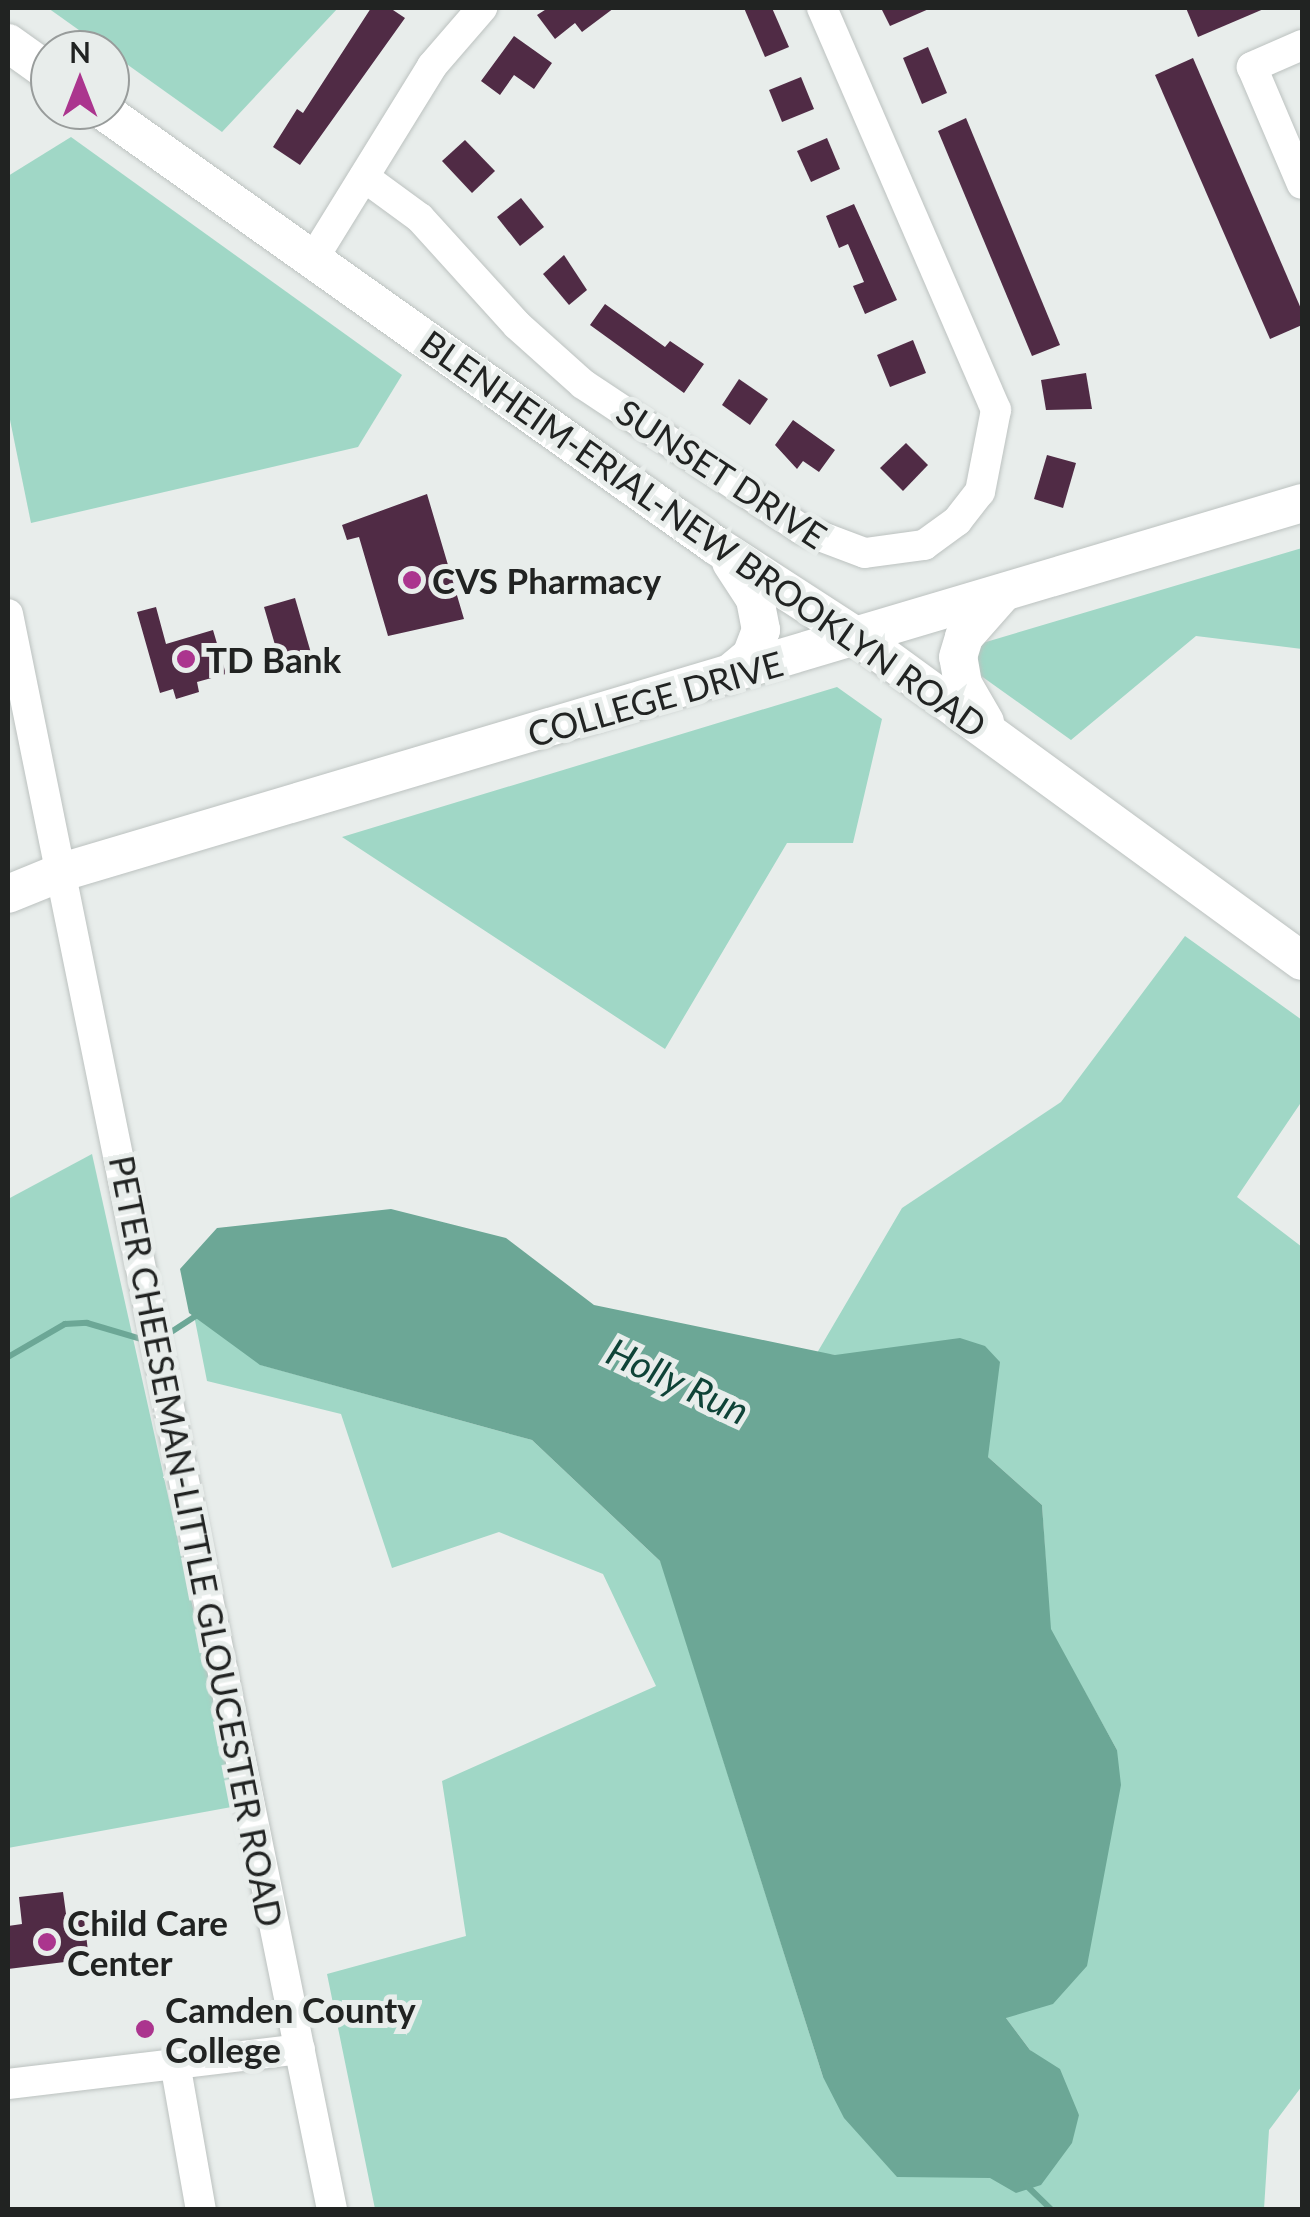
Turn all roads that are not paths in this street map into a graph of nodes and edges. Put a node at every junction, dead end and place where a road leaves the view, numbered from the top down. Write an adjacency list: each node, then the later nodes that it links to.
1 (482, 8): 7 (street)
2 (822, 8): 7 (street, SUNSET DRIVE)
3 (8, 44): 5 (main road)
4 (1302, 46): 8 (street)
5 (30, 60)
6 (130, 130): 9 (main road, BLENHEIM-ERIAL-NEW BROOKLYN ROAD)
7 (364, 177): 9 (street)
8 (1302, 184)
9 (313, 259): 11 (main road, BLENHEIM-ERIAL-NEW BROOKLYN ROAD)
10 (1302, 503): 12 (main road, COLLEGE DRIVE)
11 (715, 545): 14 (main road, BLENHEIM-ERIAL-NEW BROOKLYN ROAD); 15 (main road)
12 (1001, 596): 14 (main road, COLLEGE DRIVE); 16 (main road)
13 (8, 614): 17 (street, PETER CHEESEMAN-LITTLE GLOUCESTER ROAD)
14 (859, 638): 15 (main road, COLLEGE DRIVE); 16 (main road, BLENHEIM-ERIAL-NEW BROOKLYN ROAD)
15 (724, 677): 17 (main road, COLLEGE DRIVE)
16 (1016, 752): 19 (main road, BLENHEIM-ERIAL-NEW BROOKLYN ROAD)
17 (62, 872): 18 (main road, COLLEGE DRIVE); 20 (street, PETER CHEESEMAN-LITTLE GLOUCESTER ROAD)
18 (8, 894)
19 (1302, 960)
20 (300, 2049): 21 (street); 24 (street, PETER CHEESEMAN-LITTLE GLOUCESTER ROAD)
21 (175, 2063): 22 (street); 23 (street)
22 (8, 2084)
23 (201, 2210)
24 (332, 2210)

